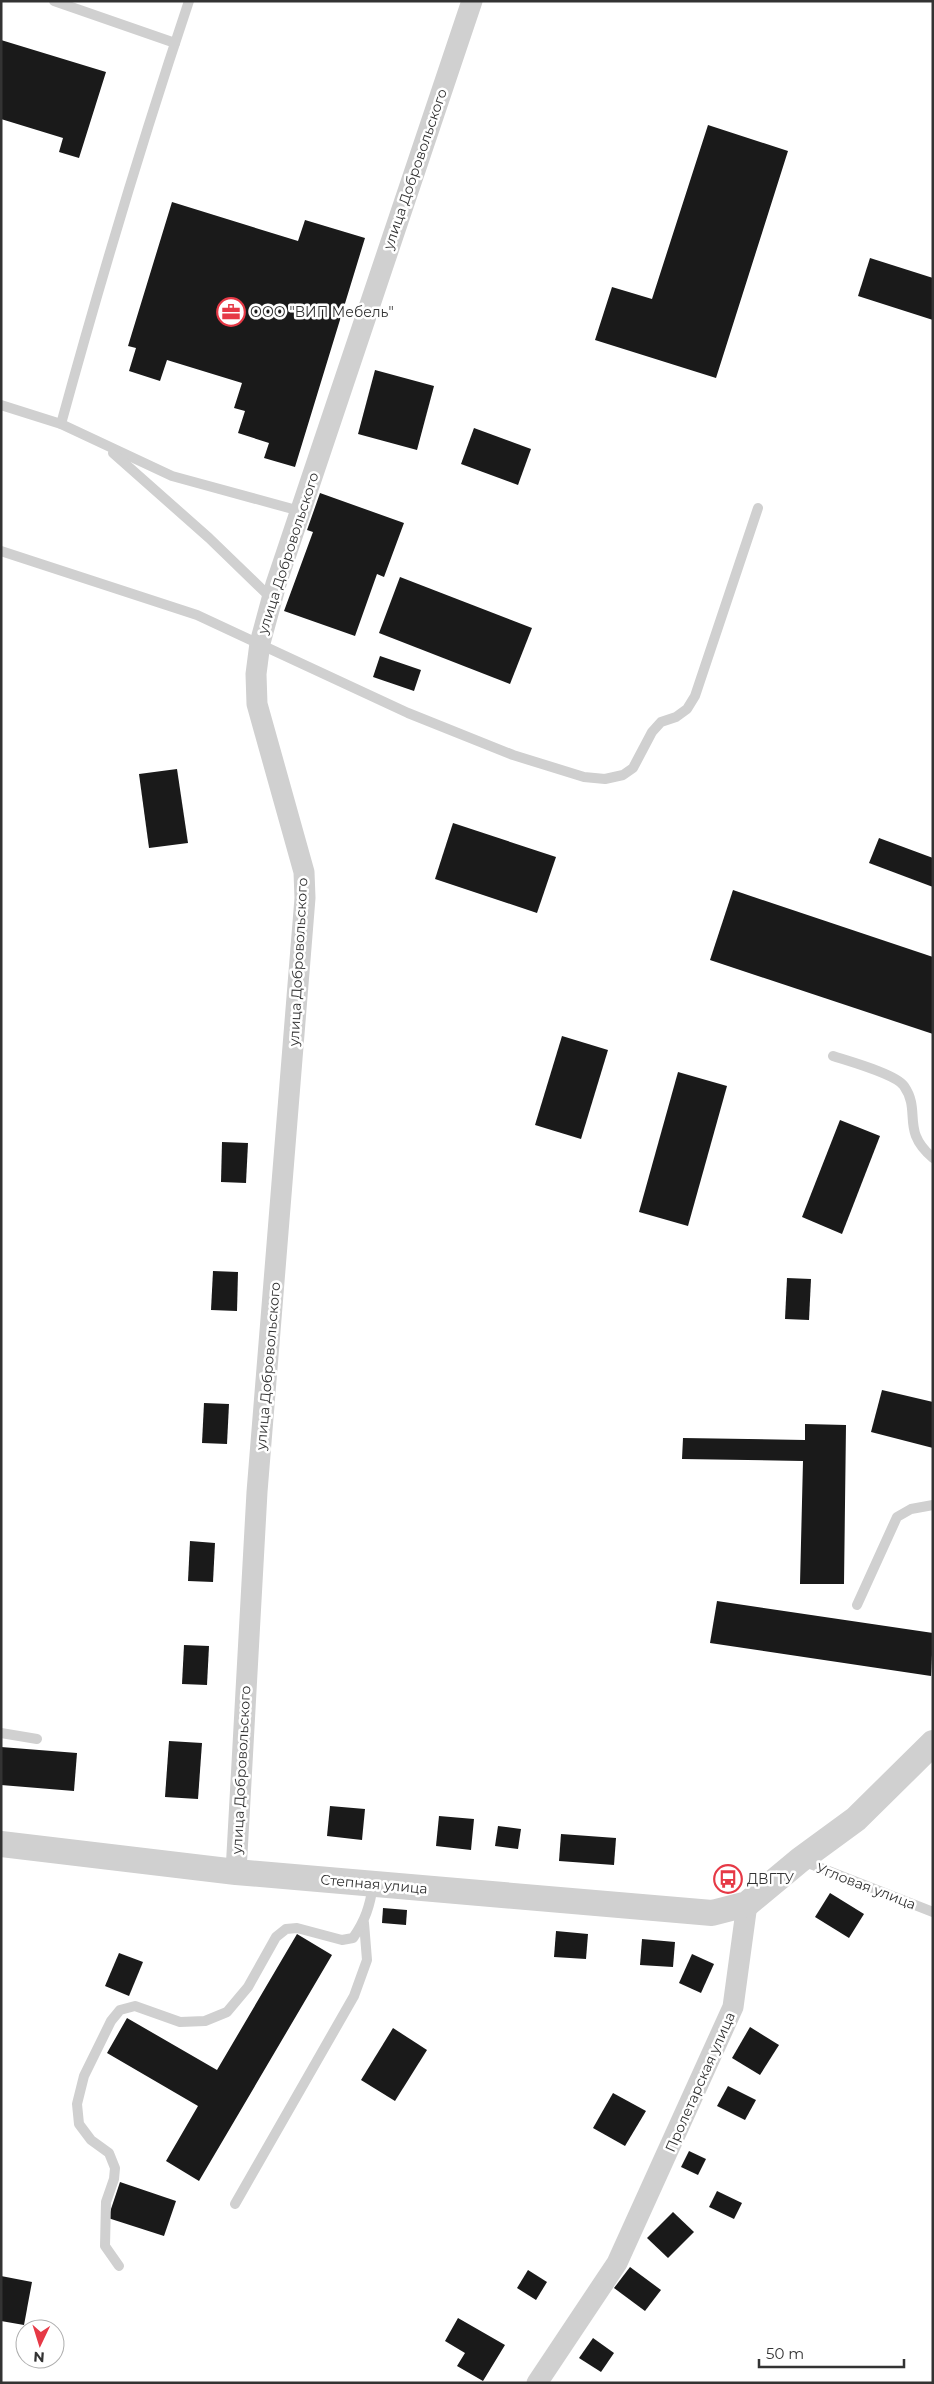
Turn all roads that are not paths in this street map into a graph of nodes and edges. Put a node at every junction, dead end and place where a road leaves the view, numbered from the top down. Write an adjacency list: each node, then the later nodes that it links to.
1 (54, 1): 4 (lane)
2 (189, 1): 4 (lane)
3 (472, 1): 9 (street, улица Добровольского)
4 (175, 43): 6 (lane)
5 (1, 405): 6 (lane)
6 (61, 424): 7 (lane)
7 (103, 444): 9 (lane); 11 (lane)
8 (758, 508): 12 (lane)
9 (300, 511): 11 (street, улица Добровольского)
10 (1, 551): 12 (lane)
11 (272, 599): 12 (street, улица Добровольского)
12 (260, 643): 22 (street, улица Добровольского)
13 (833, 1056): 14 (lane)
14 (933, 1158)
15 (933, 1505): 16 (lane)
16 (857, 1605)
17 (1, 1733): 18 (lane)
18 (37, 1739)
19 (933, 1743): 21 (street)
20 (1, 1844): 22 (street, Степная улица)
21 (800, 1860): 24 (street); 25 (lane, Угловая улица)
22 (236, 1872): 23 (street, Степная улица)
23 (374, 1884): 24 (street, Степная улица); 26 (lane)
24 (747, 1904): 29 (street, Пролетарская улица)
25 (933, 1912)
26 (364, 1923): 27 (lane); 28 (lane)
27 (235, 2204)
28 (119, 2266)
29 (537, 2383)

